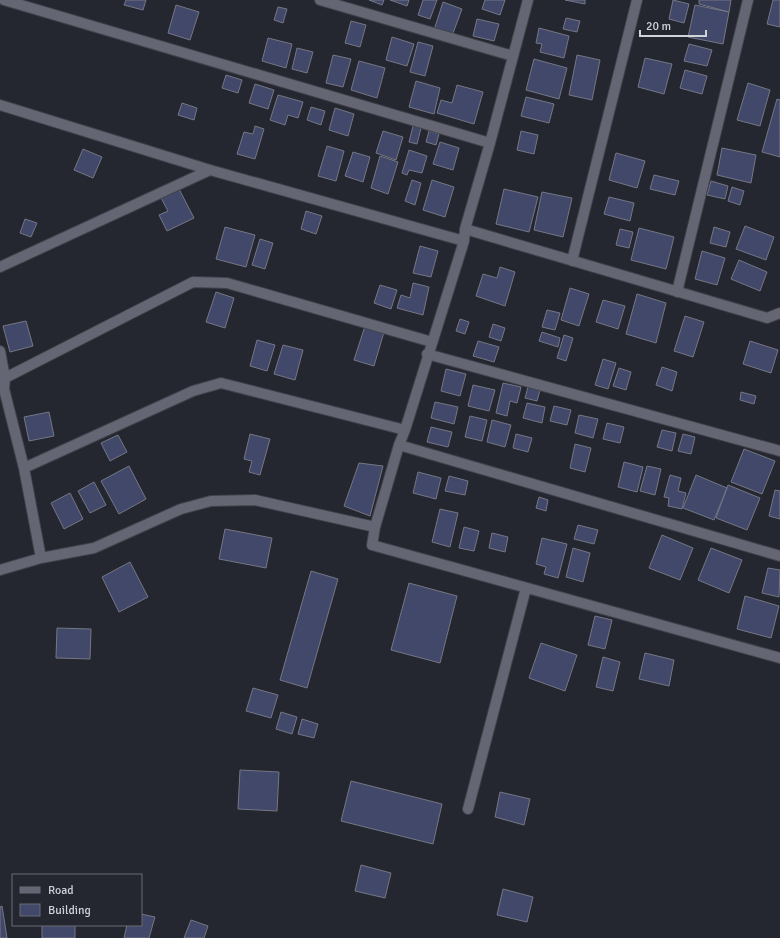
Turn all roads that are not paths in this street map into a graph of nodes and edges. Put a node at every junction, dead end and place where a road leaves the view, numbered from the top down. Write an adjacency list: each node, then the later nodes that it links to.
1 (4, 0): 8 (street)
2 (320, 0): 6 (street)
3 (528, 0): 6 (street)
4 (637, 0): 12 (street)
5 (748, 0): 14 (street)
6 (513, 56): 8 (street)
7 (0, 105): 9 (street)
8 (490, 143): 10 (street)
9 (210, 170): 11 (street); 13 (street)
10 (465, 229): 11 (street); 12 (street)
11 (464, 241): 16 (street)
12 (572, 261): 14 (street)
13 (0, 267)
14 (677, 292): 15 (street)
15 (780, 314)
16 (432, 342): 18 (street); 19 (street)
17 (0, 351): 19 (street)
18 (427, 354): 21 (street); 23 (street)
19 (5, 378): 20 (street)
20 (2, 390): 24 (street)
21 (405, 430): 22 (street); 24 (street)
22 (398, 445): 25 (street); 26 (street)
23 (780, 451)
24 (24, 468): 27 (street)
25 (375, 527): 27 (street); 29 (street)
26 (780, 556)
27 (41, 558): 28 (street)
28 (0, 570)
29 (526, 588): 30 (street); 31 (street)
30 (780, 658)
31 (468, 809)

